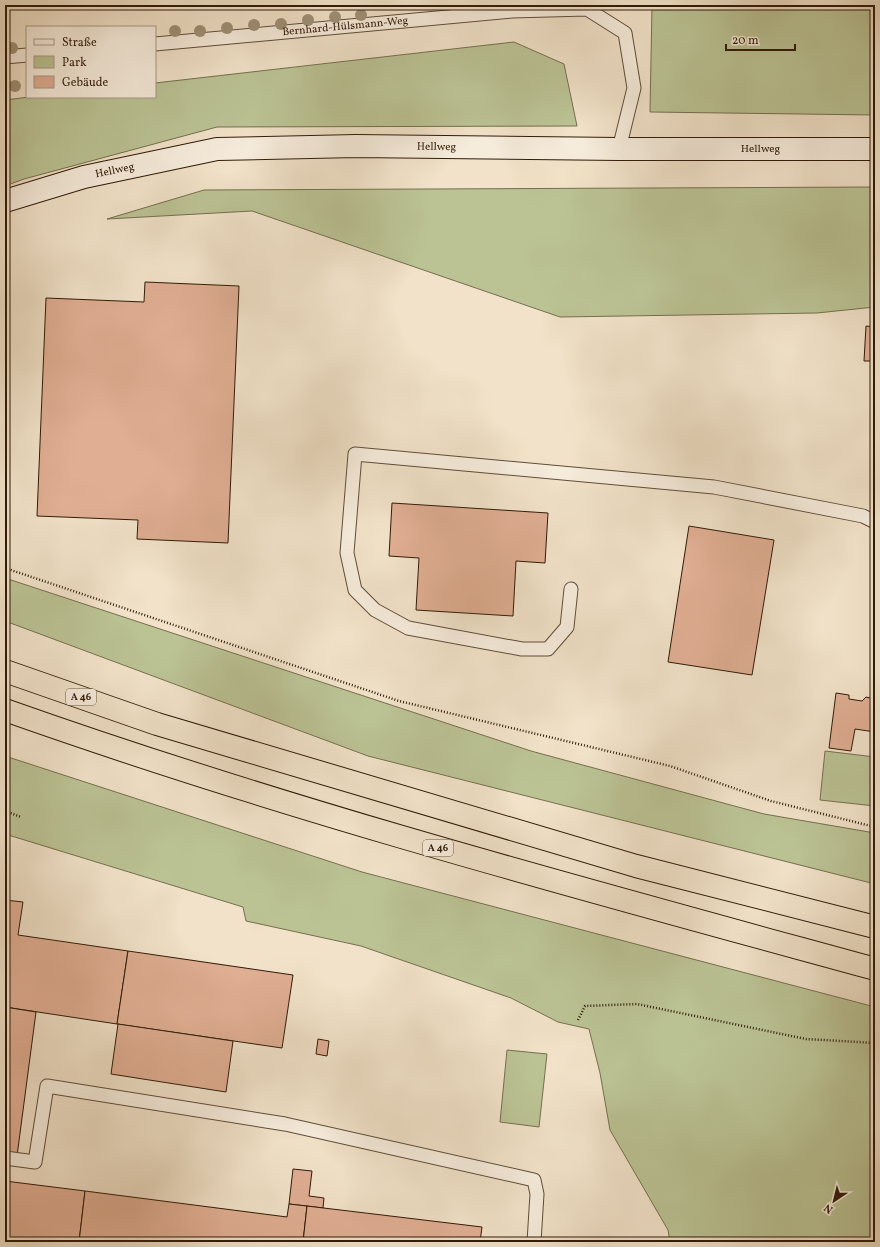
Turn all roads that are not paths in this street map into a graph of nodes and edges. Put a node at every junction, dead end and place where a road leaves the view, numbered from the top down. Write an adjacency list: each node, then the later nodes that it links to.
1 (156, 44): 4 (lane, Bernhard-Hülsmann-Weg)
2 (26, 56): 3 (lane)
3 (5, 58)
4 (619, 149): 5 (street, Hellweg); 6 (street, Hellweg)
5 (875, 149)
6 (5, 201)
7 (875, 522): 8 (lane)
8 (571, 590)
9 (5, 671): 11 (highway, A 46)
10 (5, 710): 12 (highway, A 46)
11 (875, 927)
12 (875, 970)
13 (5, 1158): 14 (lane)
14 (534, 1242)

